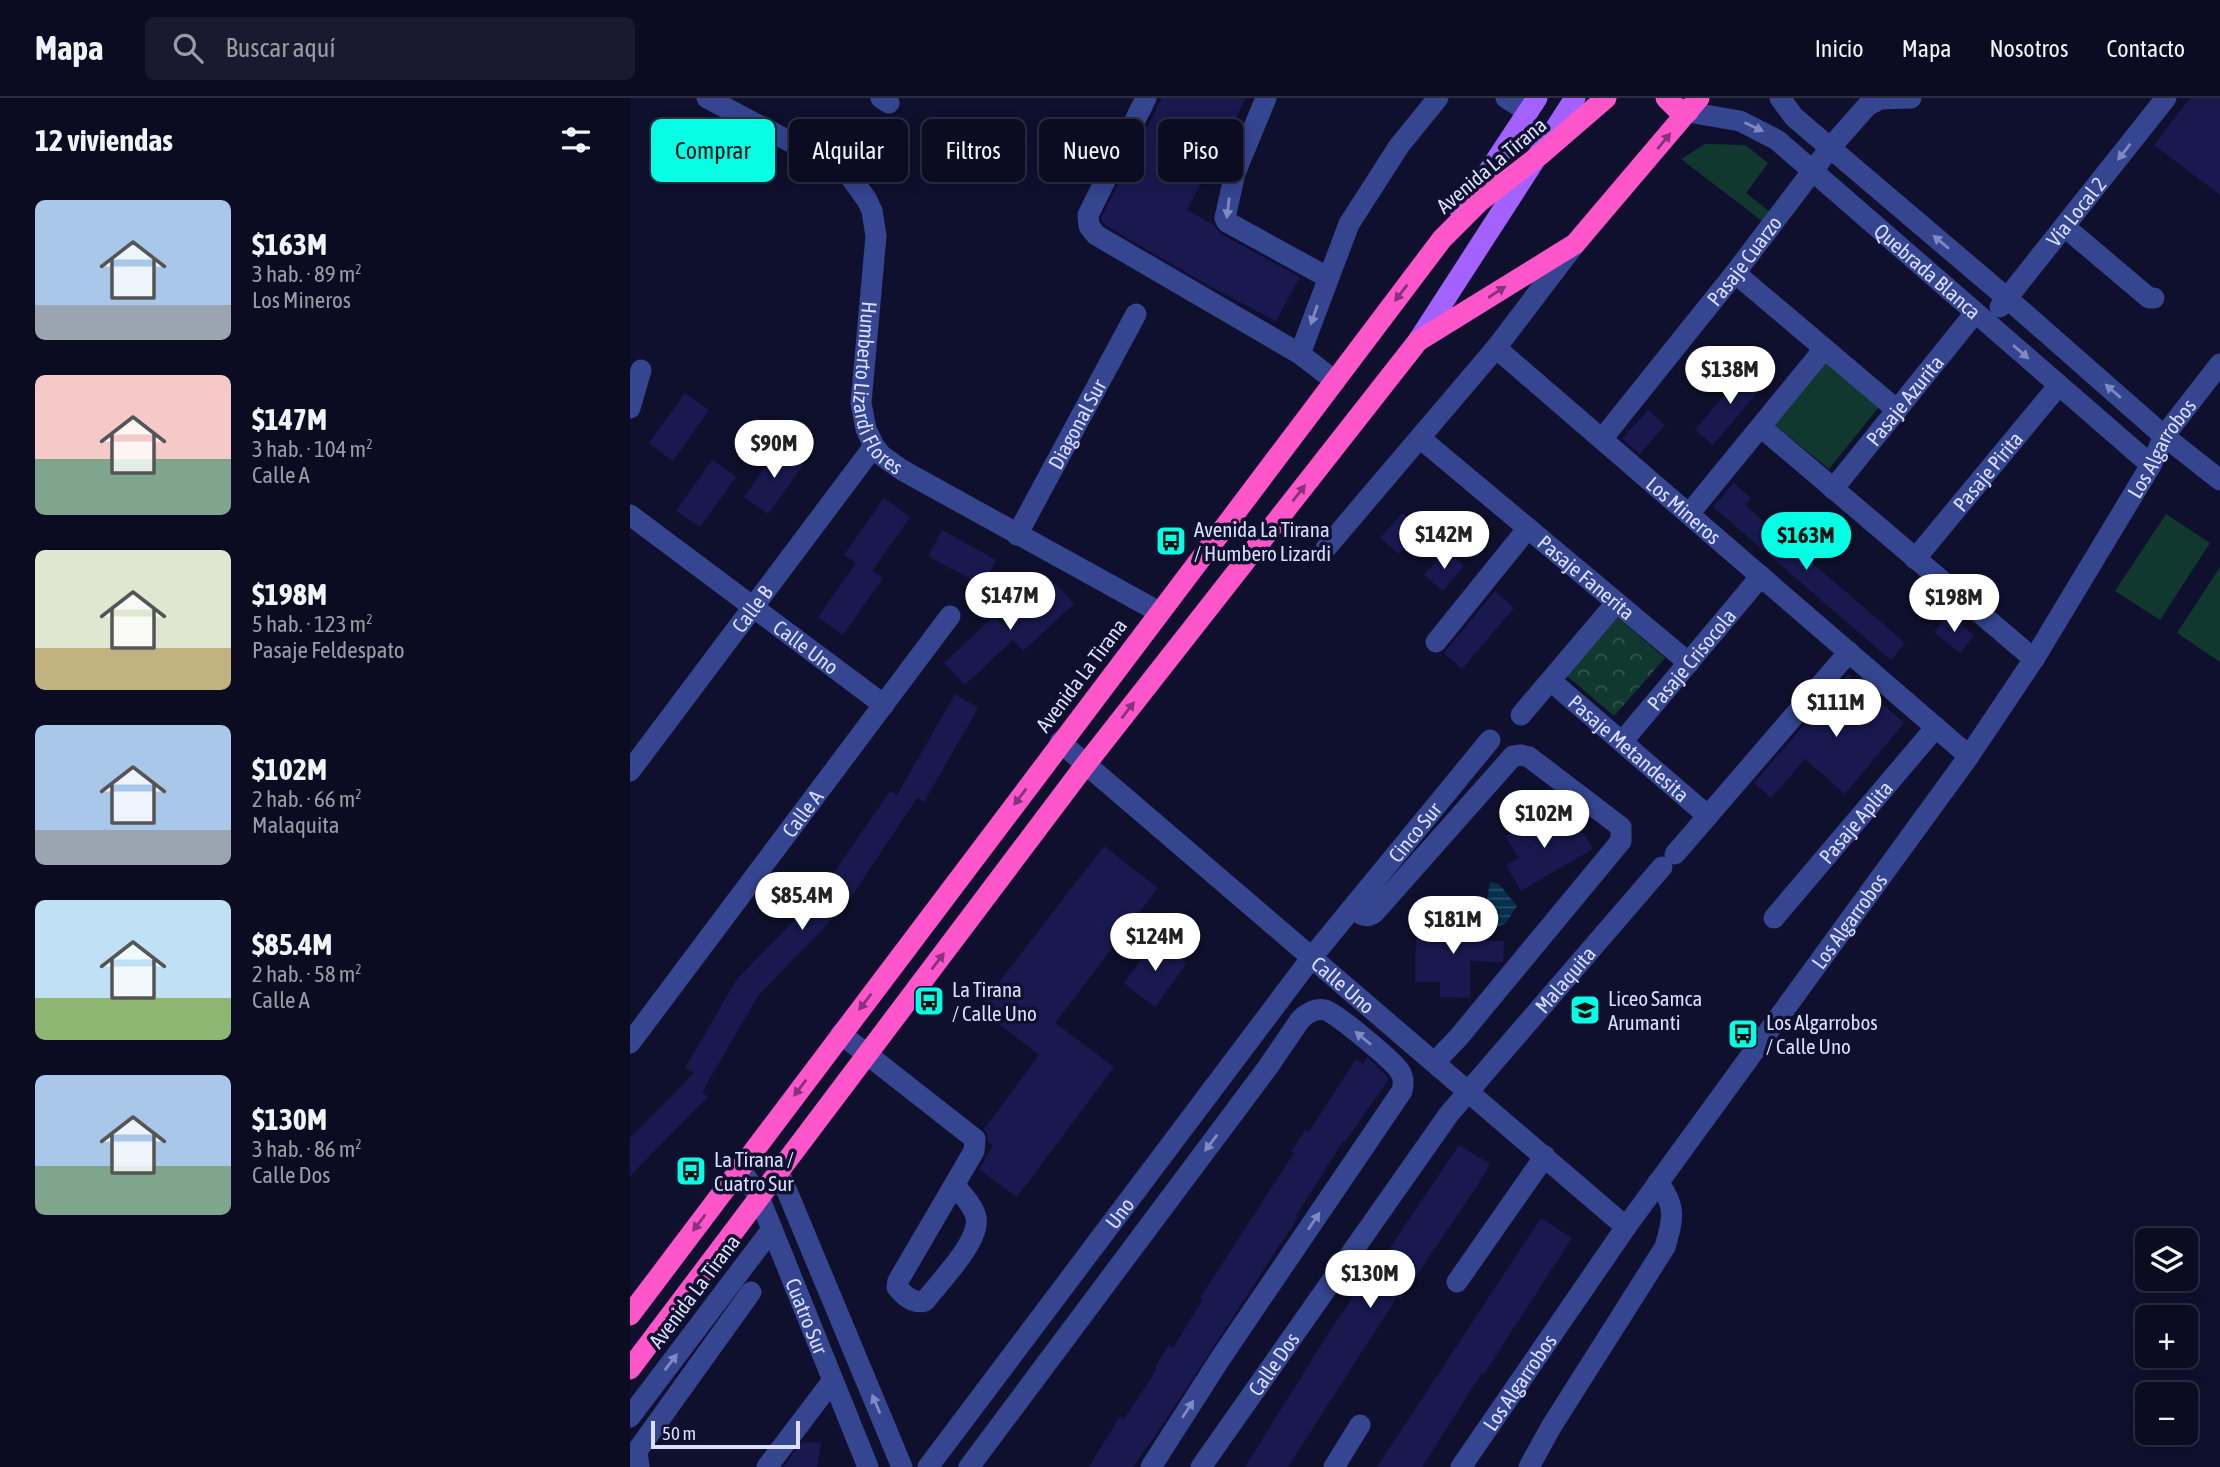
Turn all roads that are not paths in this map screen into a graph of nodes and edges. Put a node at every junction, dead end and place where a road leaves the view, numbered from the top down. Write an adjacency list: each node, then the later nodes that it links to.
1 (707, 98): 40 (street, Humberto Lizardi Flores)
2 (1146, 98): 29 (street)
3 (1266, 98): 21 (street, one-way to 21)
4 (1438, 98): 21 (street)
5 (1506, 98): 12 (street)
6 (1575, 98): 15 (main road)
7 (1606, 98): 15 (highway, Avenida La Tirana)
8 (1666, 98): 13 (highway)
9 (1780, 98): 14 (street, Quebrada Blanca)
10 (1911, 98): 14 (street, Pasaje Cuarzo)
11 (2166, 98): 17 (street, Vía Local 2, one-way to 17)
12 (1533, 105): 18 (main road)
13 (1693, 105): 16 (street, Quebrada Blanca, one-way to 16); 19 (highway, Avenida La Tirana, one-way to 13)
14 (1830, 148): 16 (street, Pasaje Cuarzo); 23 (street, Quebrada Blanca, one-way to 14)
15 (1540, 155): 18 (highway, Avenida La Tirana); 26 (main road)
16 (1812, 172): 20 (street, Pasaje Cuarzo); 25 (street, Quebrada Blanca)
17 (2065, 227): 22 (street); 23 (street, Vía Local 2)
18 (1443, 239): 32 (highway, Avenida La Tirana, one-way to 32)
19 (1575, 244): 26 (highway, Avenida La Tirana, one-way to 19); 27 (street, Avenida La Tirana)
20 (1735, 274): 28 (street); 39 (street, Pasaje Cuarzo)
21 (1327, 277): 29 (street, one-way to 29)
22 (2154, 298)
23 (2008, 299): 25 (street, Vía Local 2); 37 (street, Quebrada Blanca, one-way to 23)
24 (1136, 314): 47 (street, Diagonal Sur)
25 (1981, 318): 33 (street, Quebrada Blanca, one-way to 33); 35 (street, Pasaje Azurita)
26 (1418, 341): 67 (highway, Avenida La Tirana, one-way to 26)
27 (1496, 348): 38 (street, Avenida La Tirana); 39 (street, Los Mineros)
28 (1824, 349): 35 (street); 36 (street)
29 (1300, 354): 32 (street)
30 (2220, 364): 37 (street, Los Algarrobos)
31 (641, 370): 34 (street)
32 (1335, 380): 53 (highway, Avenida La Tirana)
33 (2059, 386): 41 (street, Quebrada Blanca); 49 (street, Pasaje Pirita)
34 (630, 408)
35 (1897, 410): 43 (street, Pasaje Azurita)
36 (1761, 427): 43 (street); 45 (street)
37 (2164, 436): 41 (street, Los Algarrobos); 42 (street, Quebrada Blanca)
38 (1420, 438): 46 (street, Pasaje Fanerita); 48 (street, Avenida La Tirana)
39 (1602, 439): 45 (street, Los Mineros)
40 (874, 446): 47 (street, Humberto Lizardi Flores); 52 (street, Calle B)
41 (2151, 465): 57 (street, Los Algarrobos)
42 (2220, 480)
43 (1833, 489): 49 (street)
44 (630, 514): 52 (street, Calle Uno)
45 (1689, 514): 50 (street, Los Mineros)
46 (1528, 528): 51 (street, Pasaje Fanerita); 55 (street)
47 (1017, 534): 53 (street, Humberto Lizardi Flores)
48 (1326, 548)
49 (1915, 559): 57 (street)
50 (1761, 576): 56 (street, Los Mineros); 58 (street, Pasaje Crisocola)
51 (1616, 603): 58 (street, Pasaje Fanerita); 59 (street)
52 (752, 608): 60 (street, Calle Uno); 68 (street, Calle B)
53 (1160, 612): 64 (highway, Avenida La Tirana)
54 (950, 616): 60 (street, Calle A)
55 (1436, 642)
56 (1849, 652): 62 (street, Los Mineros); 69 (street, Malaquita)
57 (2034, 659): 66 (street, Los Algarrobos)
58 (1689, 663): 65 (street, Pasaje Crisocola)
59 (1550, 681): 61 (street); 65 (street, Pasaje Metandesita)
60 (884, 705): 74 (street, Calle A)
61 (1521, 715)
62 (1936, 727): 66 (street, Los Mineros); 71 (street, Pasaje Aplita)
63 (1490, 740): 70 (street, Cinco Sur)
64 (1060, 742): 67 (street, Calle Uno); 73 (highway, Avenida La Tirana, one-way to 73)
65 (1622, 742): 69 (street, Pasaje Metandesita)
66 (1969, 755): 81 (street, Los Algarrobos)
67 (1086, 764): 72 (street, Calle Uno); 75 (highway, Avenida La Tirana, one-way to 67)
68 (630, 771)
69 (1708, 816): 77 (street, Malaquita)
70 (1353, 908): 72 (street, Cinco Sur); 76 (street)
71 (1774, 918)
72 (1312, 957): 76 (street, Calle Uno); 98 (street, Uno)
73 (841, 1034): 75 (street); 79 (highway, Avenida La Tirana, one-way to 79)
74 (631, 1038)
75 (867, 1055): 80 (highway, Avenida La Tirana); 82 (street)
76 (1435, 1062): 77 (street, Calle Uno)
77 (1469, 1092): 78 (street, Calle Uno); 94 (street, Calle Dos)
78 (1545, 1156): 84 (street, Calle Uno); 86 (street)
79 (740, 1168): 83 (street, Cuatro Sur); 88 (highway, Avenida La Tirana, one-way to 88)
80 (779, 1172): 83 (highway, Avenida La Tirana); 97 (street, Cuatro Sur, one-way to 80)
81 (1658, 1182): 84 (street, Los Algarrobos); 103 (street)
82 (954, 1185): 82 (street)
83 (759, 1197): 85 (street, Cuatro Sur); 89 (highway, Avenida La Tirana)
84 (1626, 1227): 102 (street, Los Algarrobos)
85 (772, 1229): 90 (street, Cuatro Sur); 91 (street, Avenida La Tirana, one-way to 85)
86 (1457, 1282)
87 (751, 1292): 93 (street)
88 (630, 1315)
89 (630, 1369)
90 (833, 1380): 95 (street); 96 (street, Cuatro Sur)
91 (630, 1417)
92 (1360, 1425): 101 (street)
93 (635, 1455)
94 (1210, 1464)
95 (767, 1467)
96 (868, 1467)
97 (902, 1467)
98 (928, 1467)
99 (969, 1467): 100 (street, one-way to 99)
100 (1151, 1467)
101 (1335, 1467)
102 (1461, 1467)
103 (1529, 1467)

